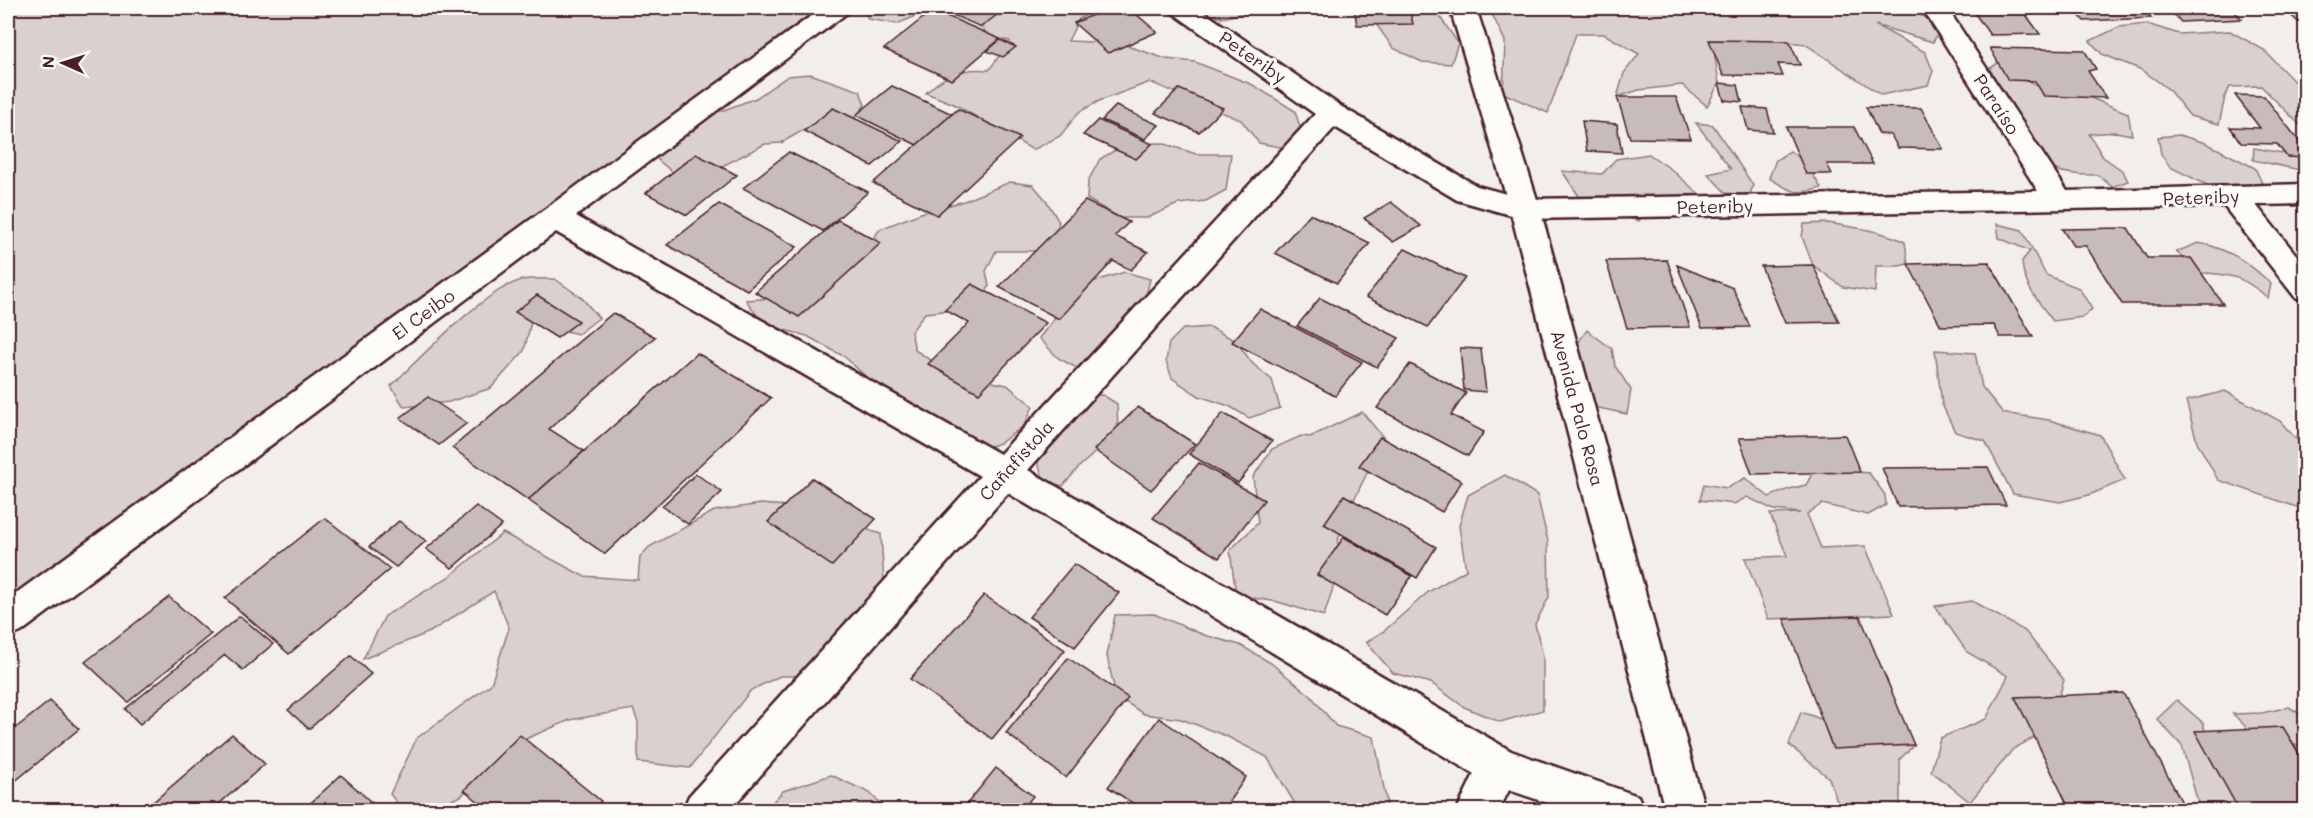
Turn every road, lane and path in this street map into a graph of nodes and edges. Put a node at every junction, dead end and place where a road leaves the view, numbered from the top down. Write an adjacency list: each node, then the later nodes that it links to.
1 (838, 8): 10 (street, El Ceibo)
2 (1182, 8): 5 (street, Peteriby)
3 (1463, 8): 9 (street, Avenida Palo Rosa)
4 (1935, 8): 8 (street, Paraíso)
5 (1332, 113): 9 (street, Peteriby); 12 (street, Cañafistola)
6 (2306, 194): 7 (street, Peteriby)
7 (2232, 196): 8 (street, Peteriby); 11 (street)
8 (2059, 201): 9 (street, Peteriby)
9 (1525, 209): 18 (street, Avenida Palo Rosa)
10 (555, 218): 12 (street); 13 (street, El Ceibo)
11 (2306, 289)
12 (1004, 472): 14 (street); 15 (street, Cañafistola)
13 (8, 620)
14 (1500, 767): 16 (street); 17 (street)
15 (703, 810)
16 (1477, 810)
17 (1624, 810)
18 (1684, 810)

